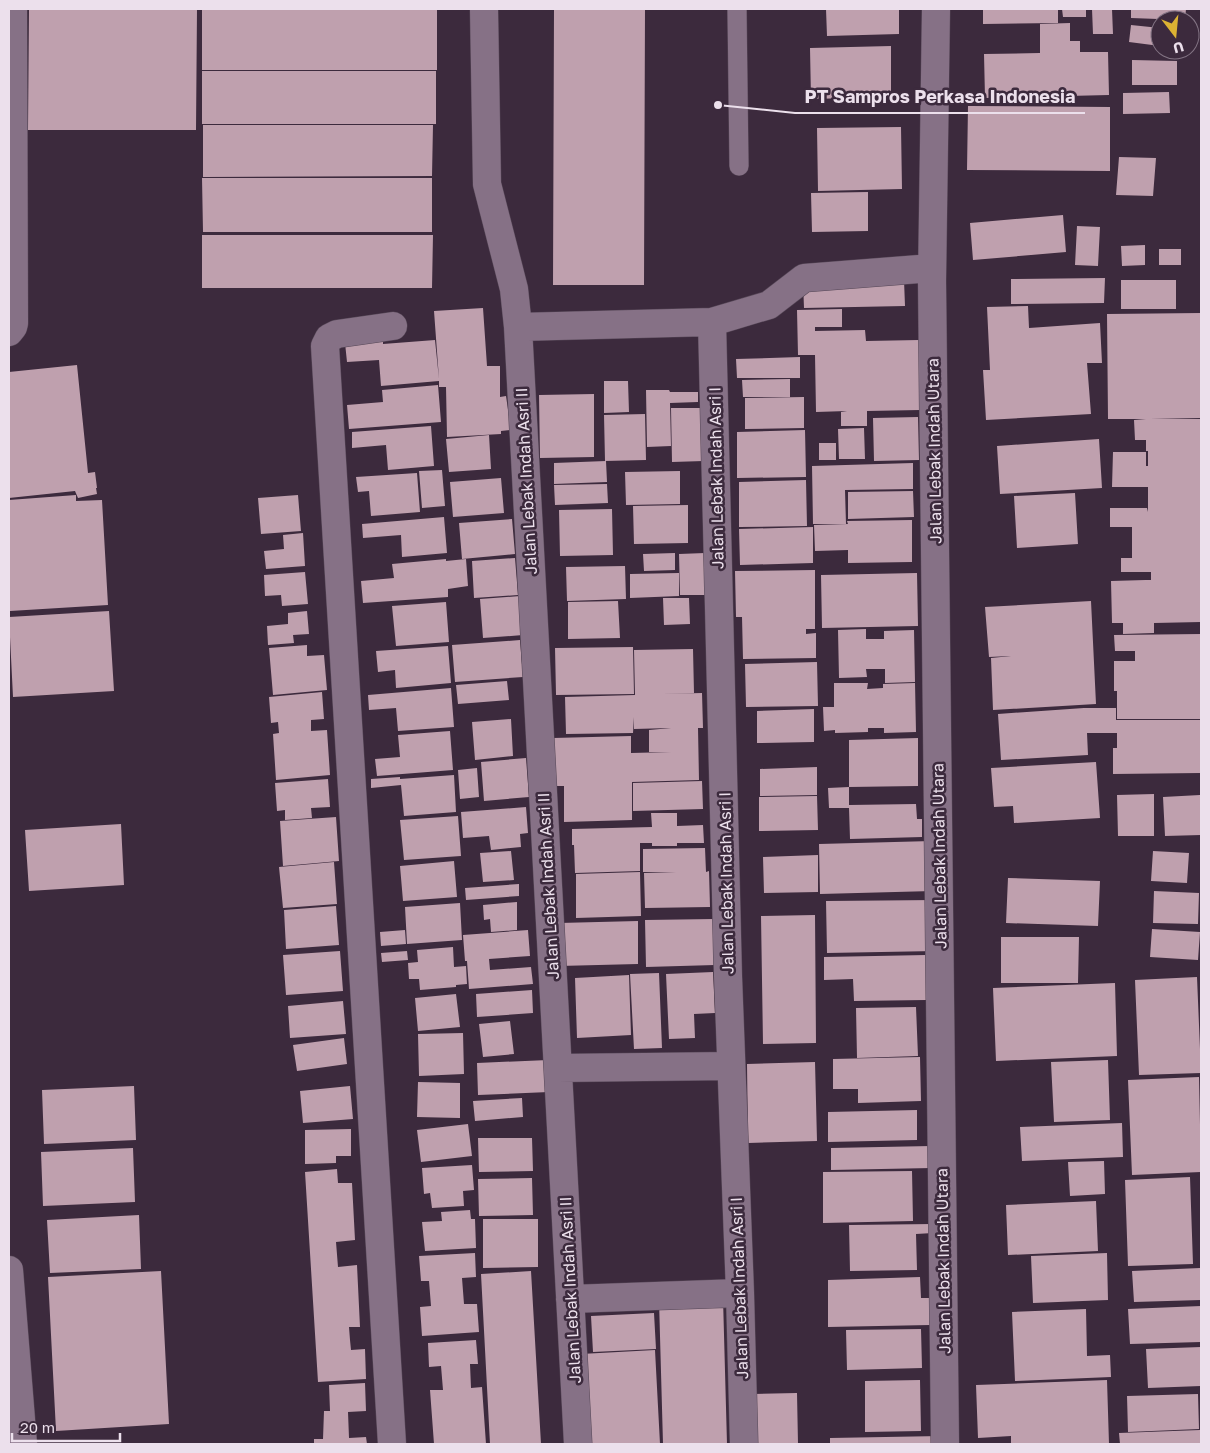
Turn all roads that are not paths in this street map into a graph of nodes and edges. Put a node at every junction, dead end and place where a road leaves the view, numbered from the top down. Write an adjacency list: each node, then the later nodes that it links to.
1 (13, 9): 10 (street)
2 (484, 9): 9 (street, Jalan Lebak Indah Asri II)
3 (737, 9): 5 (lane)
4 (936, 9): 6 (street, Jalan Lebak Indah Utara)
5 (739, 166)
6 (932, 268): 7 (street); 20 (street, Jalan Lebak Indah Utara)
7 (712, 322): 9 (street); 11 (street, Jalan Lebak Indah Asri I)
8 (393, 326): 17 (street)
9 (518, 327): 12 (street, Jalan Lebak Indah Asri II)
10 (9, 332)
11 (731, 1066): 12 (street); 14 (street, Jalan Lebak Indah Asri I)
12 (558, 1068): 15 (street, Jalan Lebak Indah Asri II)
13 (9, 1270): 16 (street)
14 (740, 1293): 15 (street); 19 (street, Jalan Lebak Indah Asri I)
15 (570, 1299): 18 (street, Jalan Lebak Indah Asri II)
16 (23, 1444)
17 (392, 1444)
18 (578, 1444)
19 (744, 1444)
20 (945, 1444)

